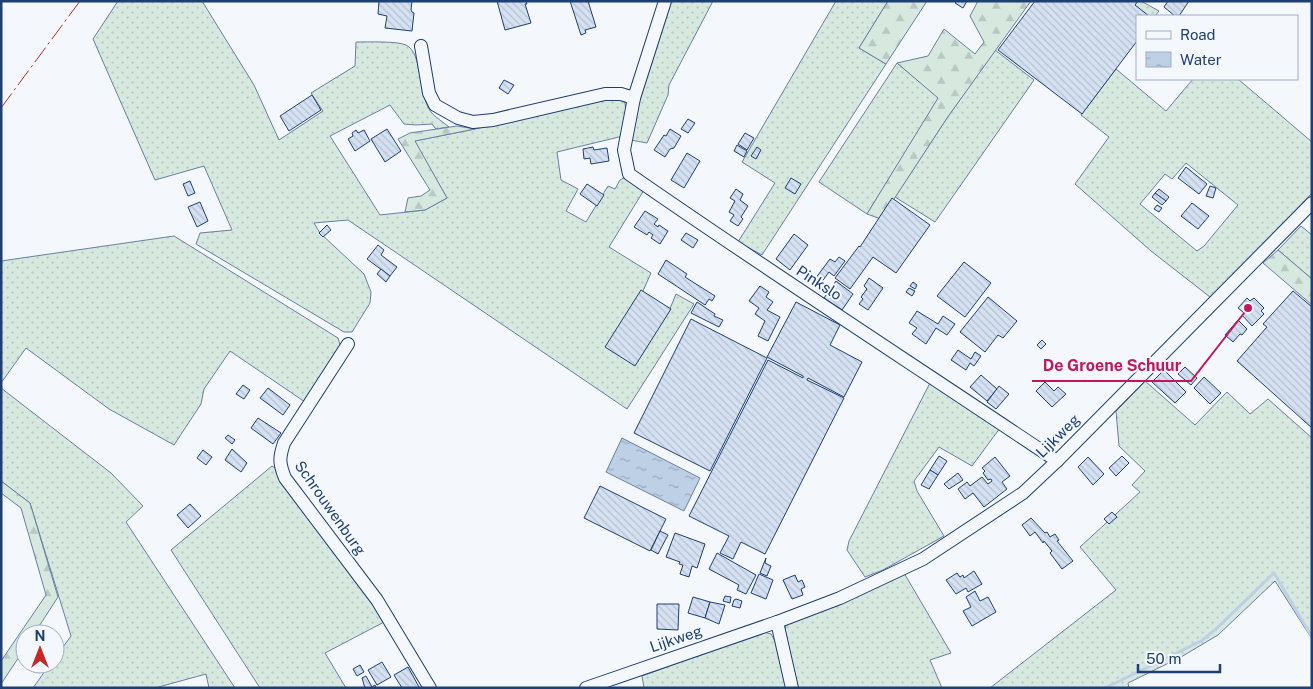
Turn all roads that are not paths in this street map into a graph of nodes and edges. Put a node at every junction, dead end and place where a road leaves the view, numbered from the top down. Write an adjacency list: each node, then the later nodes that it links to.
1 (666, 1): 3 (street, Pinkslo)
2 (421, 46): 3 (street)
3 (634, 98): 6 (street, Pinkslo)
4 (1312, 203): 6 (street, Lijkweg)
5 (348, 344): 8 (street, Schrouwenburg)
6 (1057, 461): 7 (street, Lijkweg)
7 (777, 622): 9 (street, Lijkweg); 10 (street)
8 (430, 688)
9 (586, 688)
10 (792, 688)

